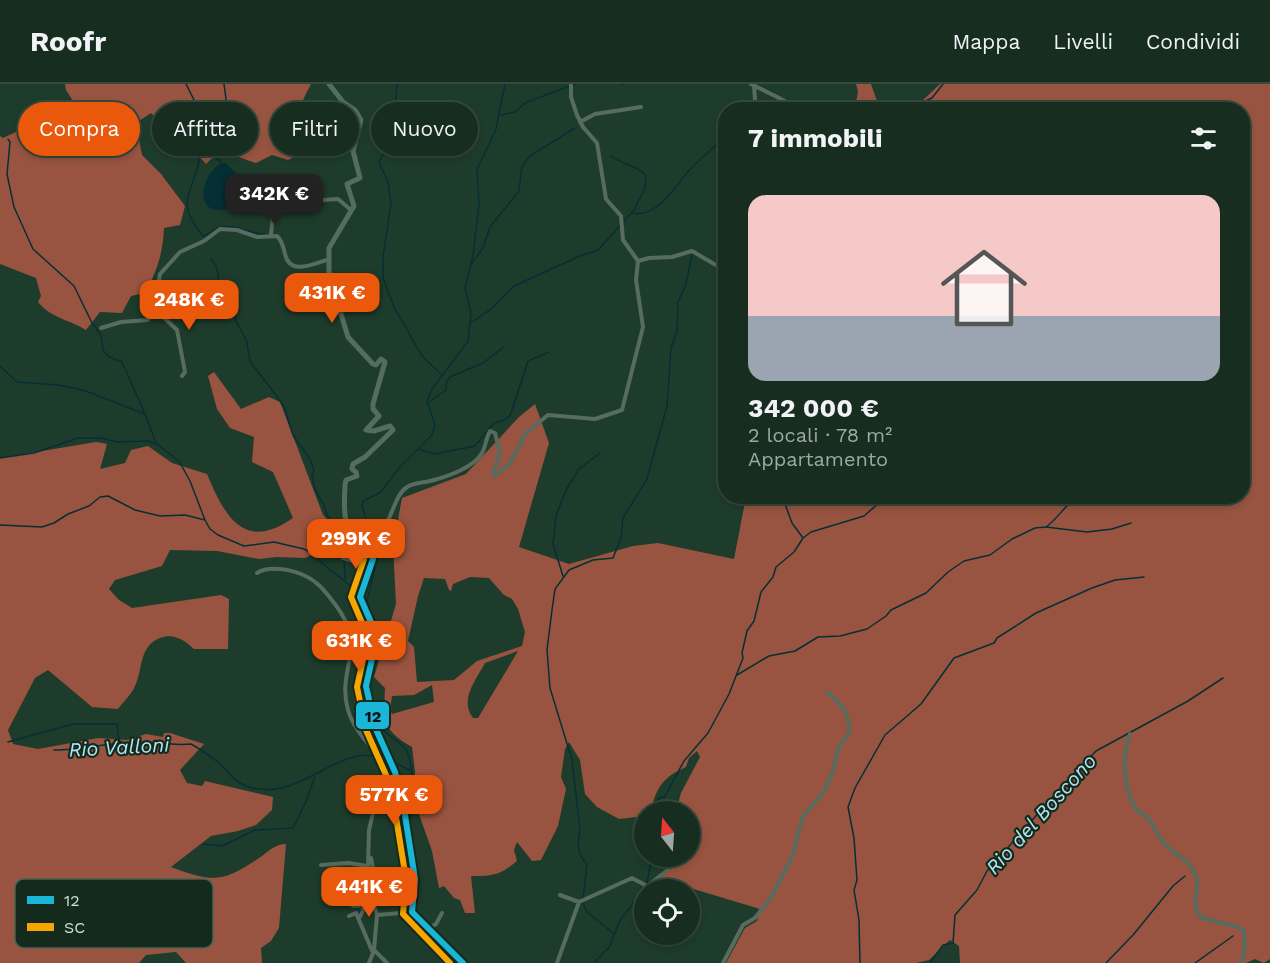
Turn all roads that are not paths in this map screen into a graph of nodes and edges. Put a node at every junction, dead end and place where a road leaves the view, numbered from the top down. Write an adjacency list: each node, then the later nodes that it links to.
1 (329, 84): 8 (street)
2 (571, 84): 7 (street)
3 (752, 85): 4 (street); 5 (street)
4 (754, 102)
5 (786, 102)
6 (641, 107): 7 (street)
7 (580, 122): 11 (street)
8 (351, 210): 9 (street); 10 (street)
9 (271, 235): 10 (street); 13 (street)
10 (327, 261): 17 (street)
11 (638, 261): 12 (street); 16 (street)
12 (718, 266)
13 (156, 310): 14 (street); 15 (street)
14 (101, 328)
15 (182, 376)
16 (370, 538): 17 (street); 18 (street)
17 (357, 541): 18 (street)
18 (371, 549): 20 (street)
19 (347, 559): 20 (street)
20 (371, 566): 24 (street)
21 (256, 573): 24 (street)
22 (826, 692): 47 (street)
23 (1130, 734): 48 (street)
24 (395, 772): 25 (street); 29 (street)
25 (368, 856): 26 (street); 28 (street)
26 (321, 865)
27 (669, 867): 32 (street)
28 (379, 873): 29 (street); 33 (street)
29 (415, 879): 36 (street)
30 (347, 891): 34 (street)
31 (560, 895): 32 (street)
32 (579, 902): 46 (street)
33 (374, 905): 34 (street); 38 (street)
34 (361, 906): 35 (street); 40 (street)
35 (356, 913): 39 (street); 40 (street)
36 (413, 913): 38 (street); 41 (street)
37 (442, 913): 41 (street)
38 (377, 915): 42 (street)
39 (349, 916)
40 (358, 919): 42 (street)
41 (429, 928): 45 (street)
42 (373, 951): 43 (street); 44 (street)
43 (369, 963)
44 (387, 963)
45 (463, 963)
46 (557, 963)
47 (723, 963)
48 (1242, 963)

